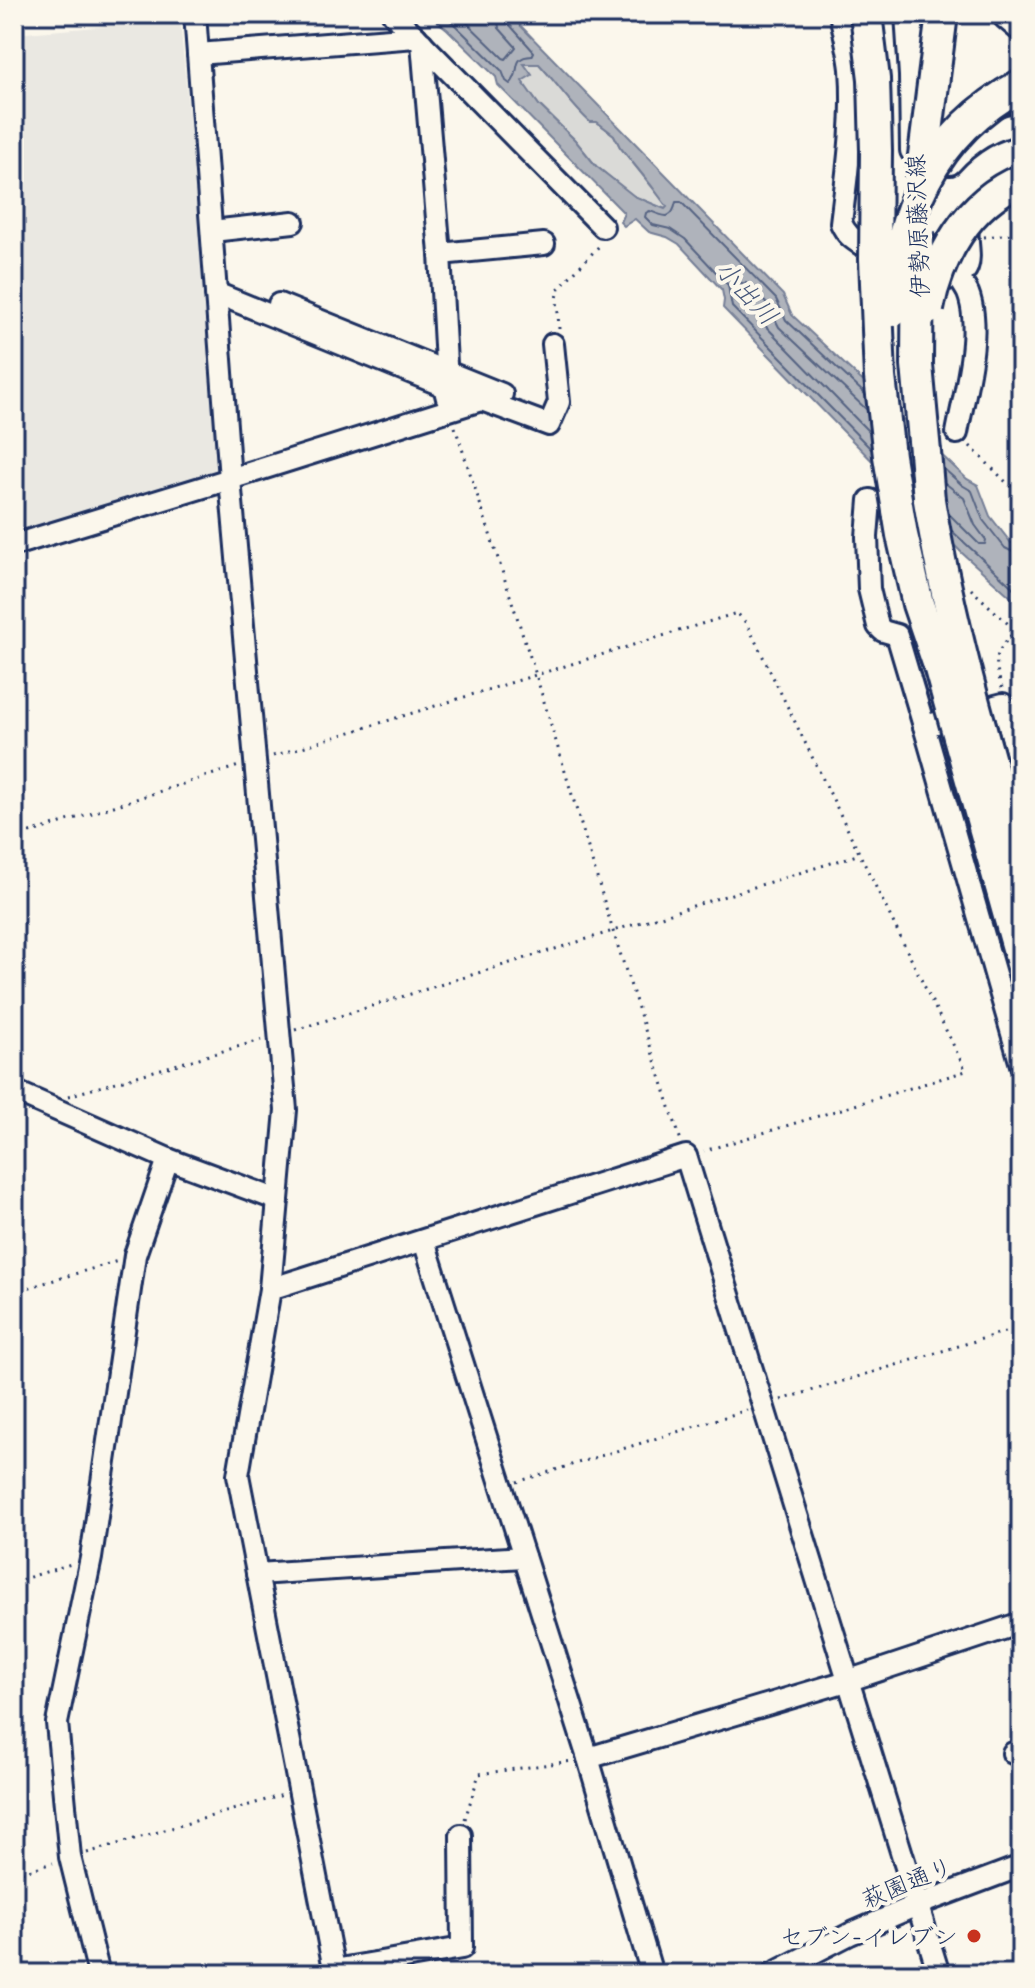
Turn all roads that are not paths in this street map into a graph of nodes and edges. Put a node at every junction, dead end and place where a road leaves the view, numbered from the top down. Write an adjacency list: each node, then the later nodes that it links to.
1 (195, 14): 11 (street)
2 (393, 14): 10 (street)
3 (840, 14): 12 (street)
4 (866, 14): 35 (highway, bridge)
5 (873, 14): 14 (main road, 伊勢原藤沢線)
6 (909, 14): 21 (main road, 伊勢原藤沢線)
7 (942, 14): 31 (highway, bridge)
8 (1008, 14): 9 (highway)
9 (1021, 25)
10 (419, 40): 11 (street); 19 (street); 24 (street)
11 (198, 54): 20 (street)
12 (851, 69): 14 (street); 23 (street)
13 (1021, 85): 35 (highway, bridge)
14 (882, 118): 40 (main road, 伊勢原藤沢線)
15 (1021, 123): 21 (street)
16 (1021, 166): 31 (street)
17 (1021, 180): 31 (highway, bridge)
18 (293, 222): 20 (street)
19 (603, 227)
20 (212, 231): 25 (street)
21 (916, 235): 31 (main road, 伊勢原藤沢線)
22 (544, 244): 24 (street)
23 (862, 245)
24 (440, 254): 27 (street)
25 (216, 285): 27 (street); 32 (street)
26 (553, 344): 30 (street)
27 (445, 378): 28 (street); 29 (street); 30 (street)
28 (481, 400): 29 (street); 30 (street)
29 (449, 410): 32 (street)
30 (553, 416)
31 (938, 441): 38 (main road, 伊勢原藤沢線); 39 (highway, bridge)
32 (230, 479): 34 (street); 45 (street)
33 (870, 500): 42 (street)
34 (14, 545)
35 (940, 669): 41 (highway, bridge)
36 (999, 705): 37 (street)
37 (1021, 769)
38 (1021, 838)
39 (1021, 871)
40 (1021, 931)
41 (1021, 959)
42 (1021, 1065)
43 (14, 1091): 44 (street)
44 (168, 1159): 45 (street); 57 (street)
45 (278, 1200): 47 (street)
46 (424, 1241): 47 (street); 48 (street); 51 (street)
47 (270, 1289): 49 (street)
48 (524, 1557): 49 (street); 52 (street)
49 (257, 1574): 56 (street)
50 (1021, 1623): 51 (street)
51 (847, 1681): 52 (street); 55 (street)
52 (588, 1758): 58 (street)
53 (461, 1835): 56 (street)
54 (1021, 1866): 55 (street, 萩園通り)
55 (917, 1905): 59 (street, 萩園通り); 60 (street)
56 (334, 1972)
57 (99, 1974)
58 (652, 1974)
59 (772, 1974)
60 (939, 1974)

